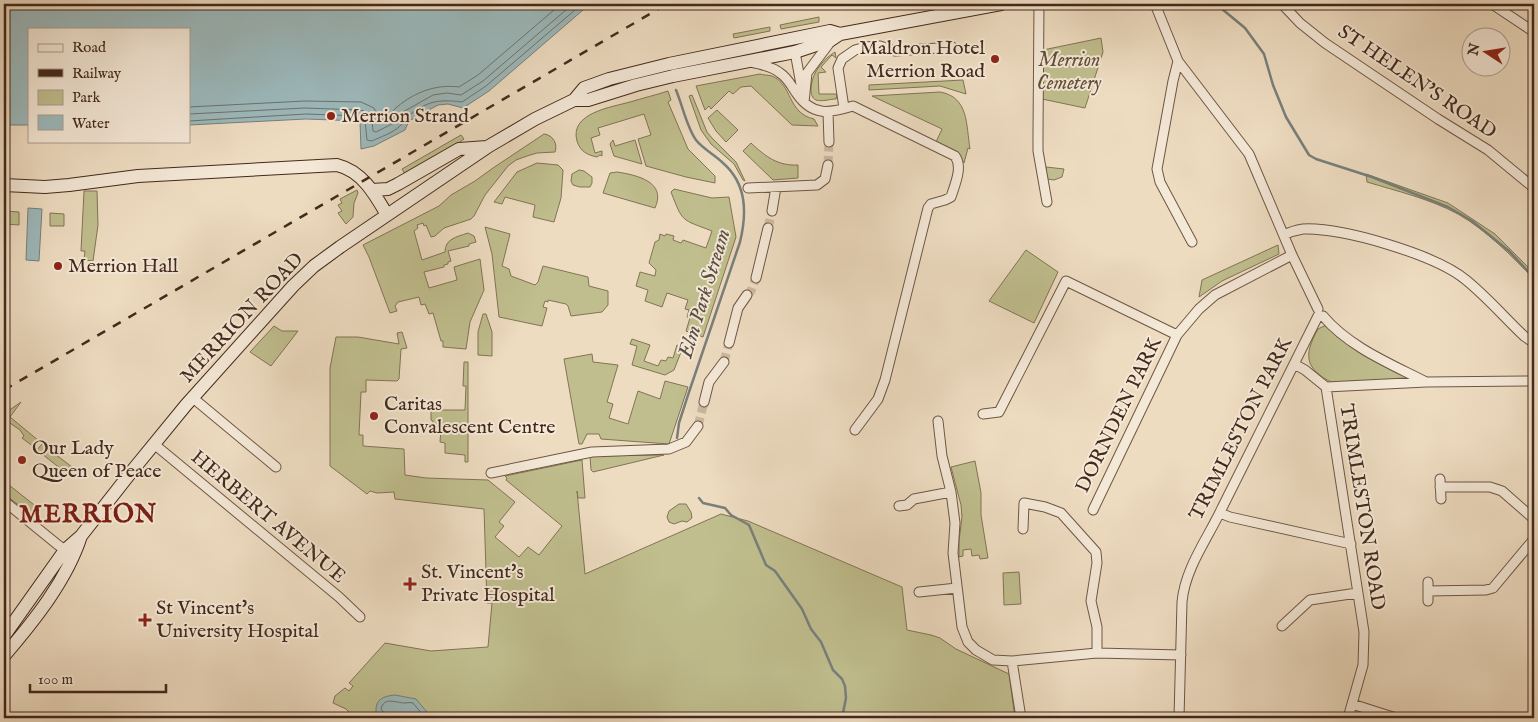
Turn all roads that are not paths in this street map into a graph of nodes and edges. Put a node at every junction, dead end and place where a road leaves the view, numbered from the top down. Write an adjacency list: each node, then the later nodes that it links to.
1 (1001, 4): 7 (main road, MERRION ROAD)
2 (1039, 4): 25 (street)
3 (1155, 4): 12 (street)
4 (1282, 4): 23 (street, ST HELEN'S ROAD)
5 (1492, 4): 6 (street)
6 (1534, 32)
7 (836, 37): 8 (main road, MERRION ROAD); 10 (main road, MERRION ROAD); 14 (street)
8 (792, 39): 10 (main road); 13 (main road, MERRION ROAD)
9 (952, 47): 15 (street)
10 (795, 52): 11 (main road, MERRION ROAD); 14 (street)
11 (746, 61): 13 (main road, MERRION ROAD); 14 (street, MERRION ROAD)
12 (1178, 61): 29 (street); 30 (street)
13 (574, 100): 18 (main road, MERRION ROAD)
14 (804, 102): 16 (street)
15 (844, 108): 16 (street); 48 (street)
16 (828, 112): 17 (street)
17 (828, 142)
18 (489, 146): 24 (main road, MERRION ROAD); 27 (main road, MERRION ROAD)
19 (828, 165): 21 (street)
20 (4, 185): 24 (main road)
21 (776, 187): 22 (street); 26 (street)
22 (748, 188)
23 (1534, 188)
24 (372, 190): 27 (main road)
25 (1047, 202)
26 (772, 211)
27 (387, 214): 43 (main road, MERRION ROAD)
28 (768, 228): 32 (street)
29 (1284, 235): 31 (street); 36 (street)
30 (1192, 242)
31 (1292, 255): 34 (street); 35 (street, DORNDEN PARK)
32 (756, 278)
33 (747, 295): 37 (street)
34 (1320, 313): 39 (street, TRIMLESTON PARK); 41 (street)
35 (1177, 334): 45 (street, DORNDEN PARK); 56 (street, DORNDEN PARK)
36 (1534, 342)
37 (729, 343)
38 (724, 362): 44 (street)
39 (1294, 364): 42 (street); 57 (street, TRIMLESTON PARK)
40 (1534, 381): 41 (street)
41 (1426, 382): 42 (street)
42 (1326, 388): 61 (street, TRIMLESTON ROAD)
43 (192, 398): 49 (main road, MERRION ROAD); 50 (street)
44 (704, 402)
45 (983, 414)
46 (938, 421): 52 (street)
47 (698, 426): 51 (street)
48 (855, 430)
49 (154, 444): 62 (main road, MERRION ROAD); 67 (street, HERBERT AVENUE)
50 (276, 467)
51 (491, 473)
52 (951, 492): 55 (street); 63 (street)
53 (1441, 499): 58 (street)
54 (4, 501): 62 (street)
55 (900, 506)
56 (1093, 510)
57 (1220, 513): 61 (street); 71 (street, TRIMLESTON PARK)
58 (1534, 519)
59 (1023, 529): 70 (street)
60 (1534, 539): 66 (street)
61 (1351, 544): 65 (street, TRIMLESTON ROAD)
62 (70, 553): 69 (main road, MERRION ROAD); 72 (main road, MERRION ROAD)
63 (957, 588): 64 (street); 73 (street)
64 (919, 592)
65 (1358, 593): 68 (street); 74 (street, TRIMLESTON ROAD)
66 (1428, 601)
67 (360, 618)
68 (1282, 626)
69 (4, 636)
70 (1097, 653): 71 (street); 73 (street)
71 (1181, 655): 76 (street, TRIMLESTON PARK)
72 (4, 656)
73 (1012, 661): 75 (street)
74 (1352, 704): 77 (street, TRIMLESTON ROAD); 78 (street)
75 (1020, 718)
76 (1179, 718)
77 (1348, 718)
78 (1396, 718)

